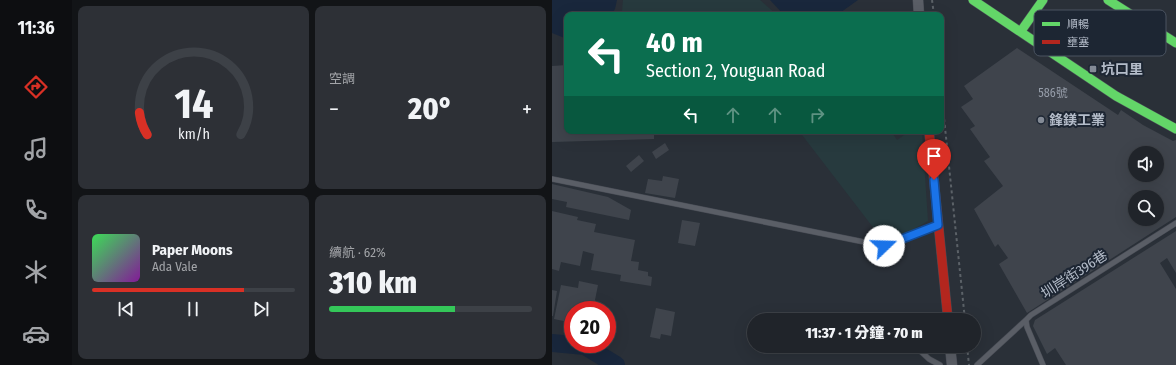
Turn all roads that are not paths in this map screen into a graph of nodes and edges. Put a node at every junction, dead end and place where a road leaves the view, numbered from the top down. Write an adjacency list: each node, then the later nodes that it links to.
1 (918, 0): 7 (street)
2 (973, 0): 9 (street)
3 (1043, 0): 5 (street)
4 (1108, 0): 6 (street)
5 (1036, 10)
6 (1123, 10)
7 (919, 12)
8 (1034, 13): 9 (street)
9 (1021, 31): 11 (street)
10 (1166, 38): 12 (street)
11 (1034, 40)
12 (1176, 44)
13 (1058, 56): 14 (street)
14 (1176, 129)
15 (929, 134): 18 (street)
16 (552, 179): 18 (lane)
17 (1176, 223): 20 (lane, 圳岸街396巷)
18 (938, 225): 19 (street)
19 (947, 313)
20 (1026, 320): 25 (lane, 圳岸街396巷); 26 (lane)
21 (923, 353): 23 (lane)
22 (951, 353): 24 (street)
23 (940, 365)
24 (952, 365)
25 (977, 365)
26 (1043, 365)

